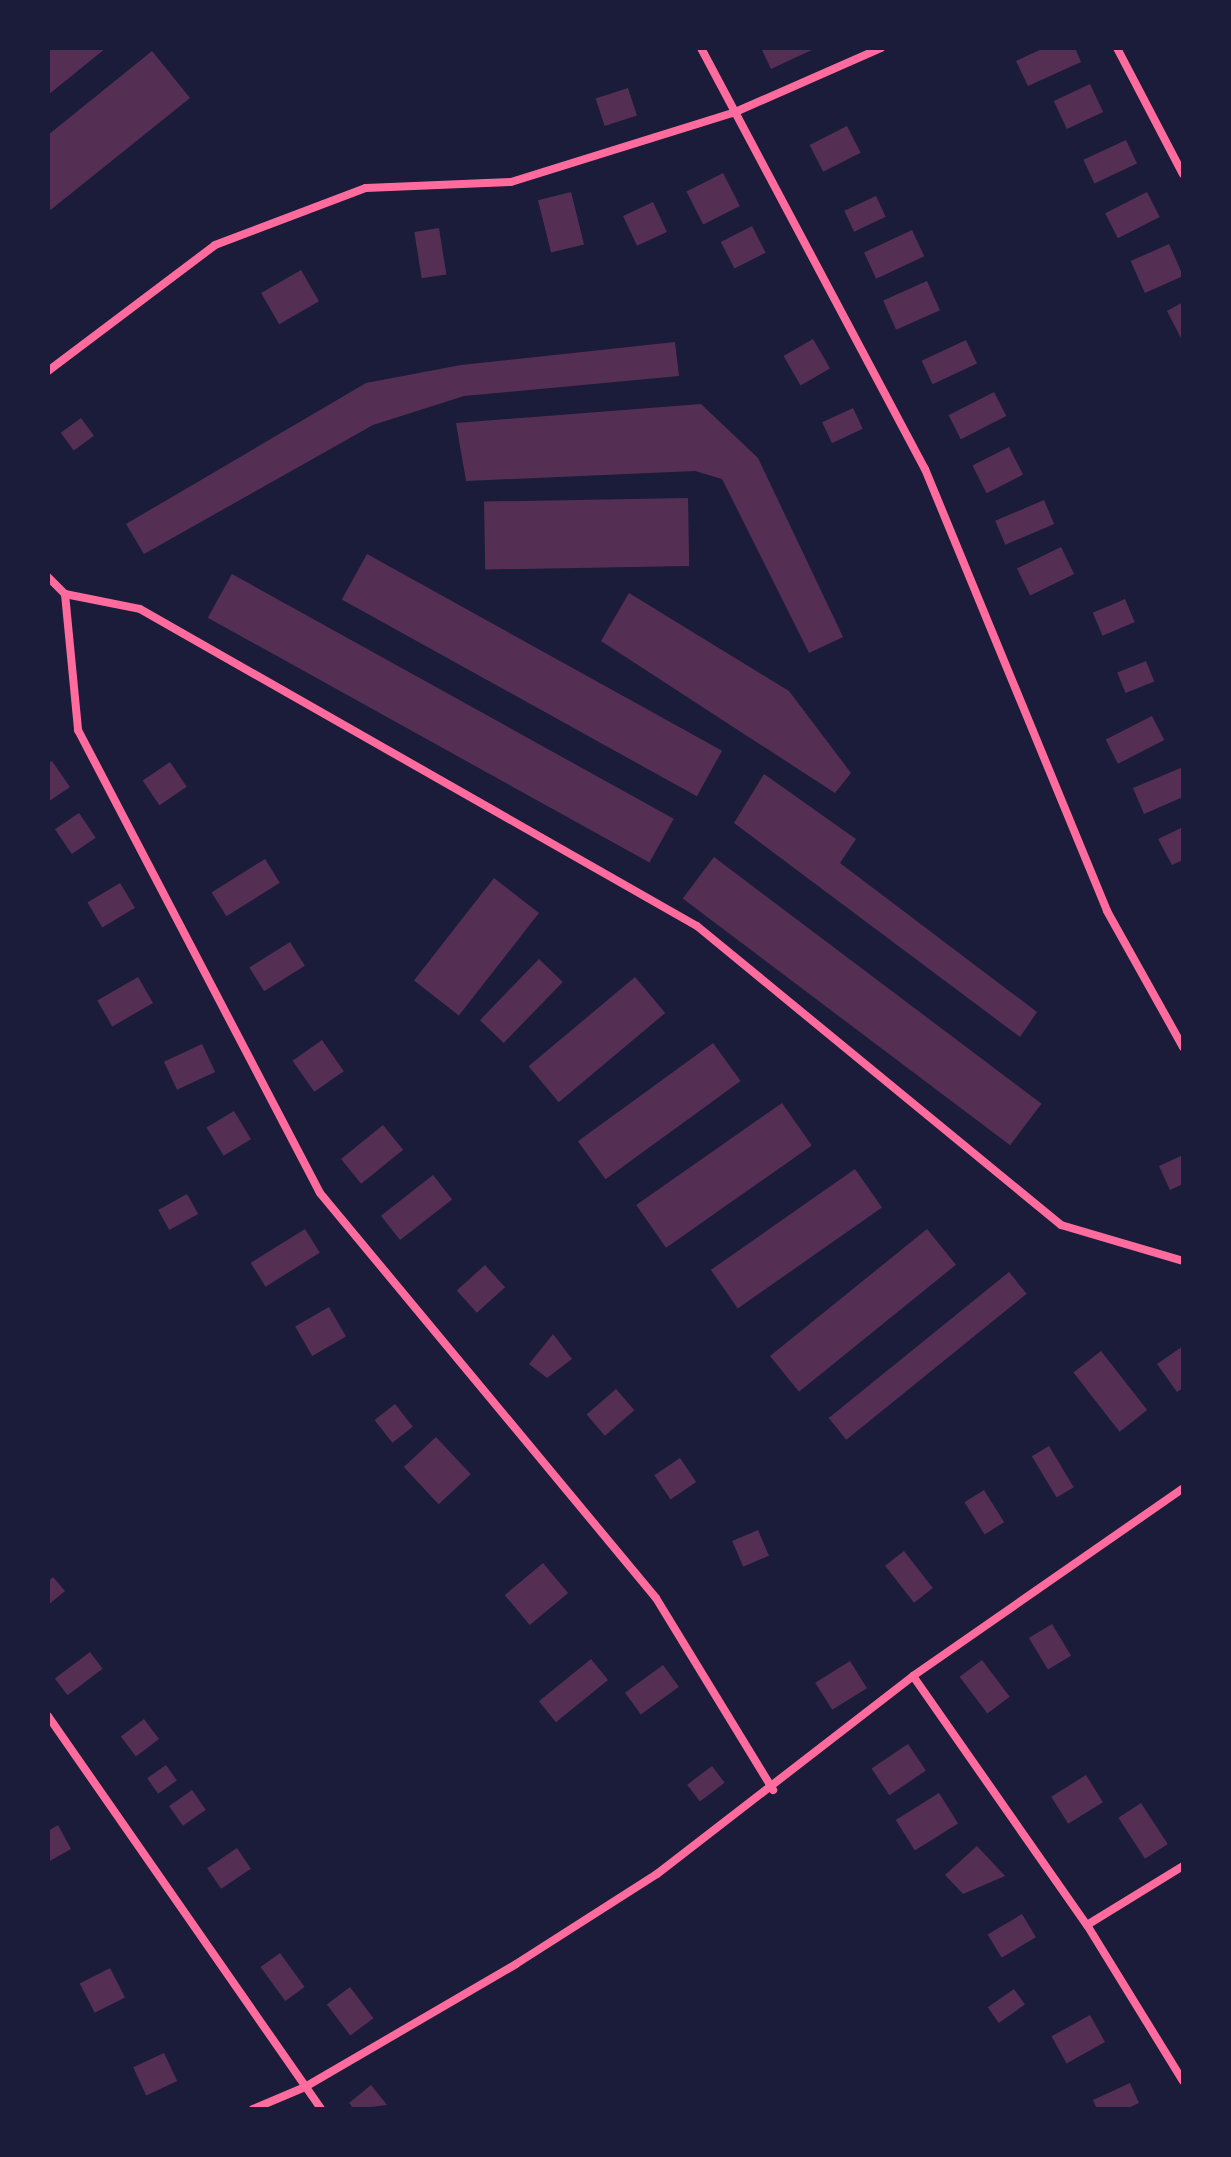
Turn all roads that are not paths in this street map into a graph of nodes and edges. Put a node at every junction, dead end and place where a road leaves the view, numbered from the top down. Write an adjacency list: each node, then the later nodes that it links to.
1 (701, 48): 4 (street)
2 (881, 48): 4 (street)
3 (1117, 48): 5 (street)
4 (733, 113): 6 (street); 9 (street)
5 (1183, 174)
6 (48, 371)
7 (48, 577): 8 (street)
8 (65, 594): 10 (street); 14 (street)
9 (1183, 1047)
10 (1183, 1261)
11 (1183, 1488): 12 (street)
12 (913, 1676): 14 (street); 16 (street)
13 (48, 1716): 18 (street)
14 (773, 1790): 18 (street)
15 (1183, 1866): 16 (street)
16 (1087, 1925): 17 (street)
17 (1183, 2081)
18 (305, 2087): 19 (street); 20 (street)
19 (253, 2109)
20 (321, 2109)

